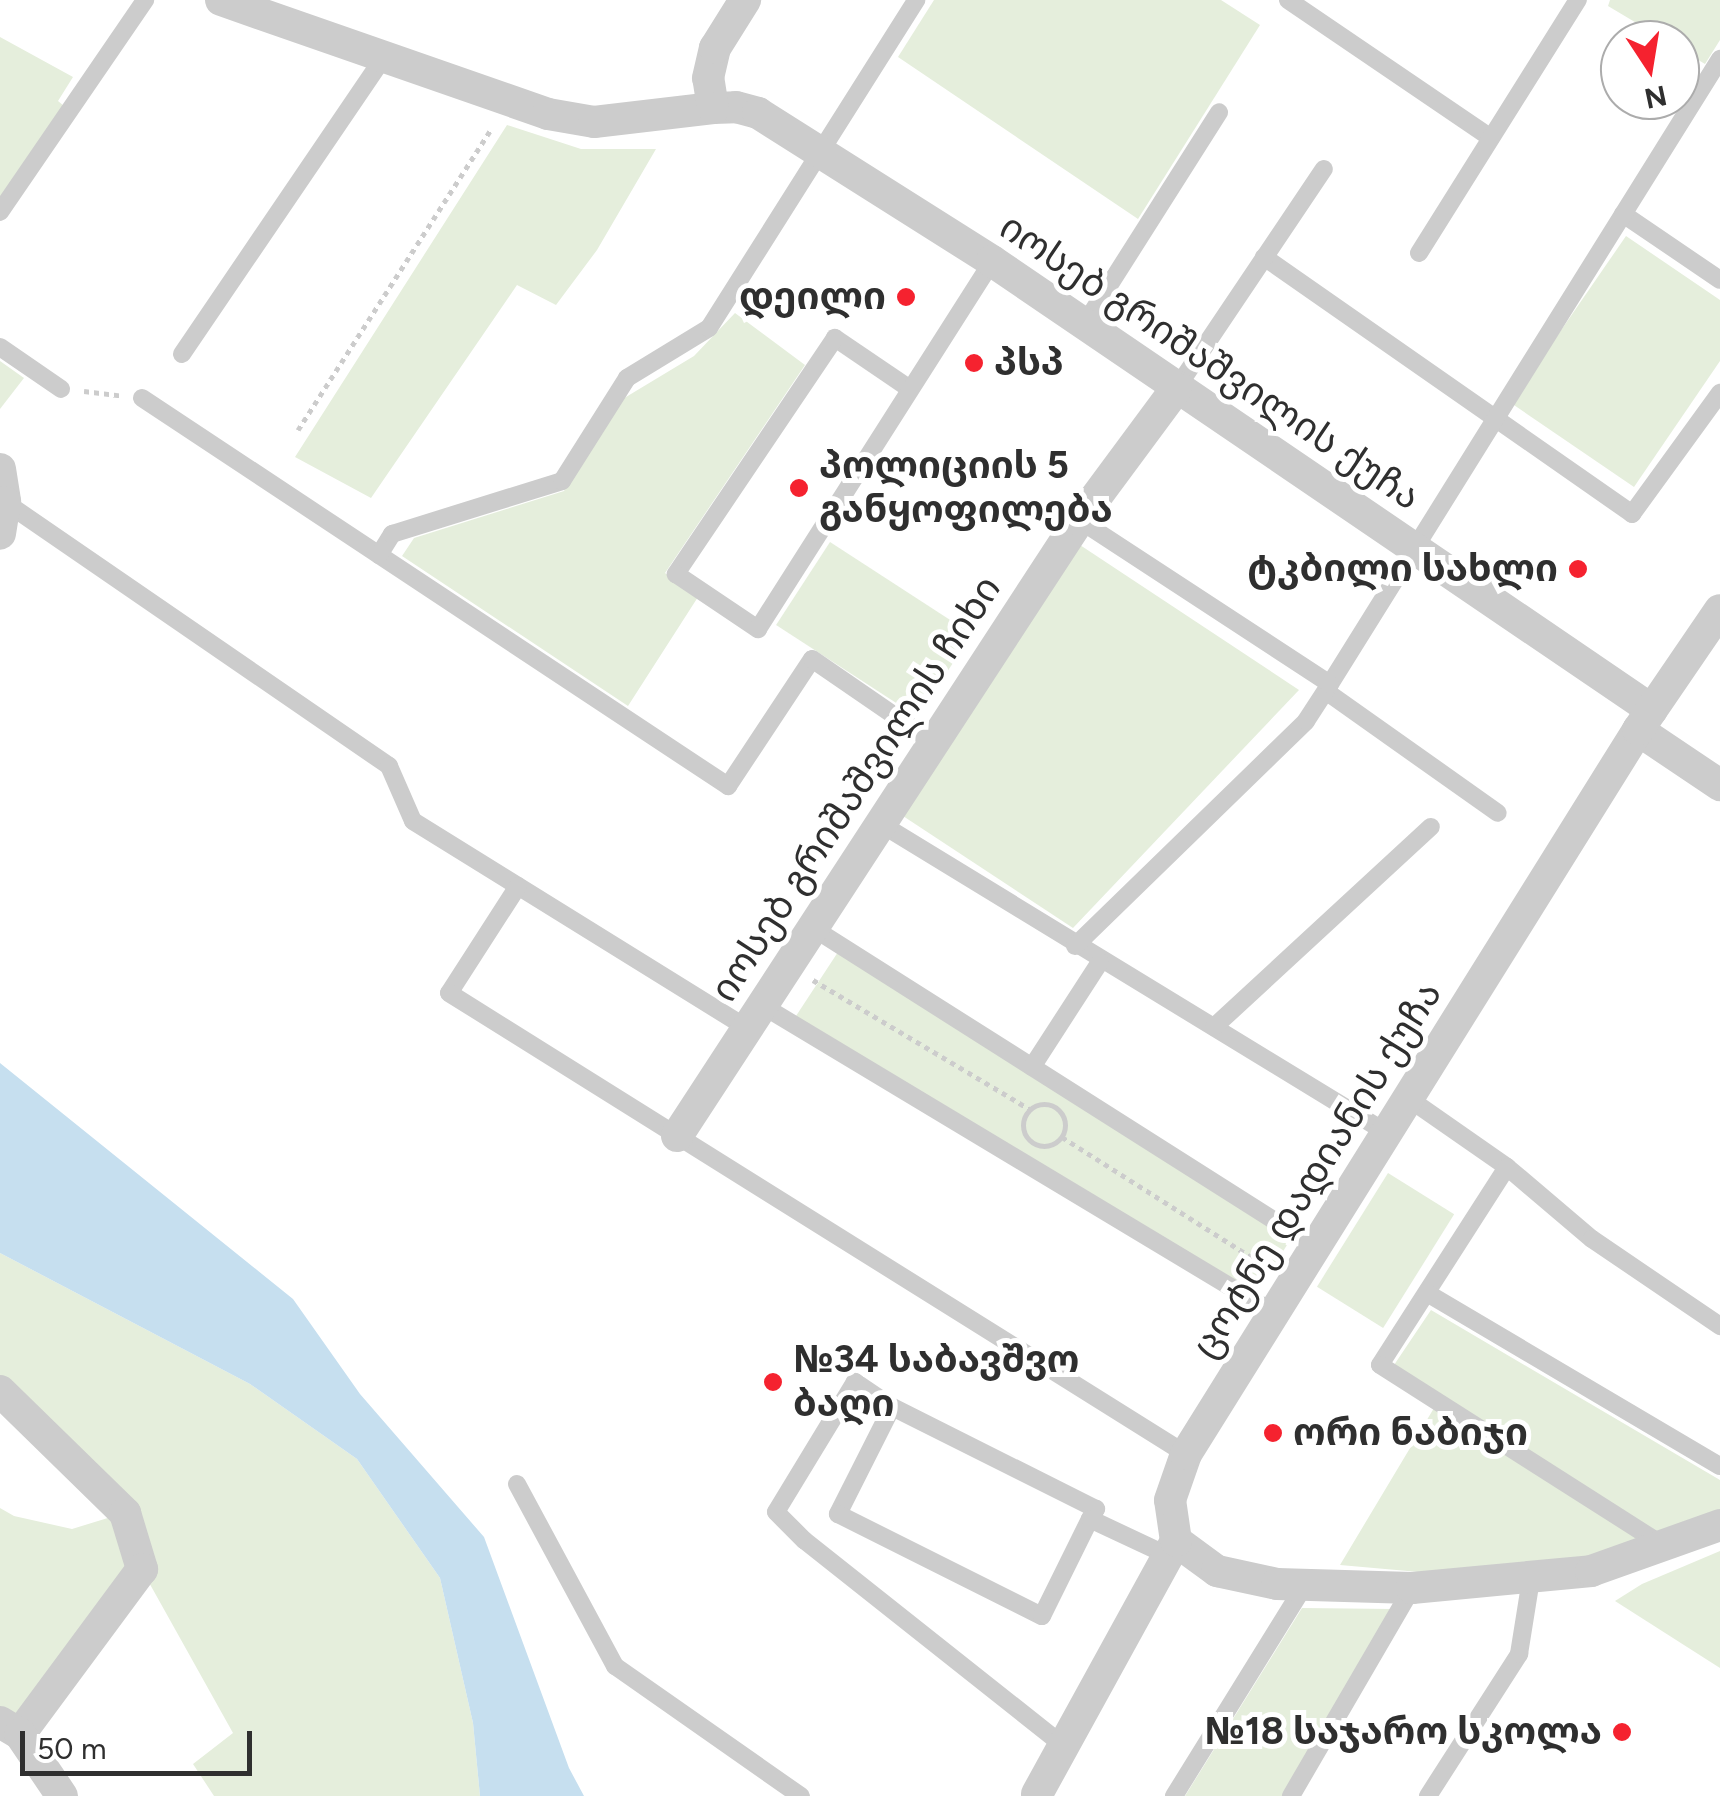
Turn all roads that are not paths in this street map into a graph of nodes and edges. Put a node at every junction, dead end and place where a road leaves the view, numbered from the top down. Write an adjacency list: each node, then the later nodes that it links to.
1 (145, 0): 14 (lane)
2 (220, 0): 7 (street, იოსებ გრიშაშვილის ქუჩა)
3 (916, 0): 12 (lane)
4 (1288, 0): 11 (lane)
5 (1578, 0): 11 (lane)
6 (737, 3): 9 (street)
7 (384, 57): 9 (street, იოსებ გრიშაშვილის ქუჩა); 22 (lane)
8 (1720, 59): 15 (lane)
9 (712, 108): 12 (street, იოსებ გრიშაშვილის ქუჩა)
10 (1219, 112): 20 (lane)
11 (1492, 138): 16 (lane)
12 (824, 152): 18 (street, იოსებ გრიშაშვილის ქუჩა); 33 (lane)
13 (1324, 168): 17 (lane)
14 (0, 212)
15 (1623, 214): 19 (lane); 28 (lane)
16 (1420, 253)
17 (1264, 257): 25 (lane); 28 (lane)
18 (992, 261): 20 (street, იოსებ გრიშაშვილის ქუჩა); 24 (lane)
19 (1720, 280)
20 (1084, 325): 25 (street, იოსებ გრიშაშვილის ქუჩა)
21 (0, 347): 23 (lane)
22 (182, 354)
23 (61, 388)
24 (910, 389): 24 (lane)
25 (1176, 389): 31 (street, იოსებ გრიშაშვილის ჩიხი); 32 (street, იოსებ გრიშაშვილის ქუჩა)
26 (1720, 393): 28 (lane)
27 (142, 398): 33 (lane)
28 (1496, 416): 32 (lane)
29 (0, 470): 30 (street)
30 (2, 518): 42 (lane)
31 (1079, 520): 35 (lane); 37 (street, იოსებ გრიშაშვილის ჩიხი)
32 (1412, 548): 35 (lane); 36 (street, იოსებ გრიშაშვილის ქუჩა)
33 (379, 555): 37 (lane)
34 (1720, 610): 36 (street, ცოტნე დადიანის ქუჩა)
35 (1328, 688): 39 (lane); 44 (lane)
36 (1645, 720): 38 (street, იოსებ გრიშაშვილის ქუჩა); 49 (street, ცოტნე დადიანის ქუჩა)
37 (934, 743): 40 (street, იოსებ გრიშაშვილის ჩიხი)
38 (1720, 785)
39 (1498, 813)
40 (881, 824): 43 (street, იოსებ გრიშაშვილის ჩიხი); 44 (lane)
41 (1431, 827): 47 (lane)
42 (518, 886): 46 (lane); 51 (lane)
43 (814, 928): 46 (street, იოსებ გრიშაშვილის ჩიხი); 48 (lane)
44 (1075, 946): 45 (lane)
45 (1100, 962): 47 (lane); 48 (lane)
46 (755, 1017): 51 (street, იოსებ გრიშაშვილის ჩიხი); 55 (lane)
47 (1214, 1027): 50 (lane)
48 (1032, 1067): 53 (lane)
49 (1408, 1098): 50 (street, ცოტნე დადიანის ქუჩა); 52 (lane)
50 (1387, 1133): 53 (street, ცოტნე დადიანის ქუჩა)
51 (677, 1136): 59 (lane)
52 (1506, 1166): 54 (lane); 56 (lane)
53 (1316, 1247): 55 (street, ცოტნე დადიანის ქუჩა)
54 (1427, 1292): 60 (lane); 64 (lane)
55 (1274, 1313): 59 (street, ცოტნე დადიანის ქუჩა)
56 (1720, 1326)
57 (0, 1391): 69 (street)
58 (892, 1407): 62 (lane); 62 (lane); 70 (lane)
59 (1186, 1454): 65 (street, ცოტნე დადიანის ქუჩა)
60 (1720, 1466)
61 (517, 1484): 73 (lane)
62 (1090, 1520): 65 (lane)
63 (1720, 1526): 64 (street)
64 (1666, 1547): 66 (street)
65 (1172, 1548): 67 (street); 70 (street)
66 (1530, 1579): 68 (street); 76 (lane)
67 (1304, 1586): 68 (street); 74 (lane)
68 (1412, 1588): 75 (lane)
69 (10, 1728): 72 (street)
70 (1064, 1746): 71 (street)
71 (1037, 1795)
72 (62, 1796)
73 (801, 1796)
74 (1174, 1796)
75 (1291, 1796)
76 (1428, 1796)

